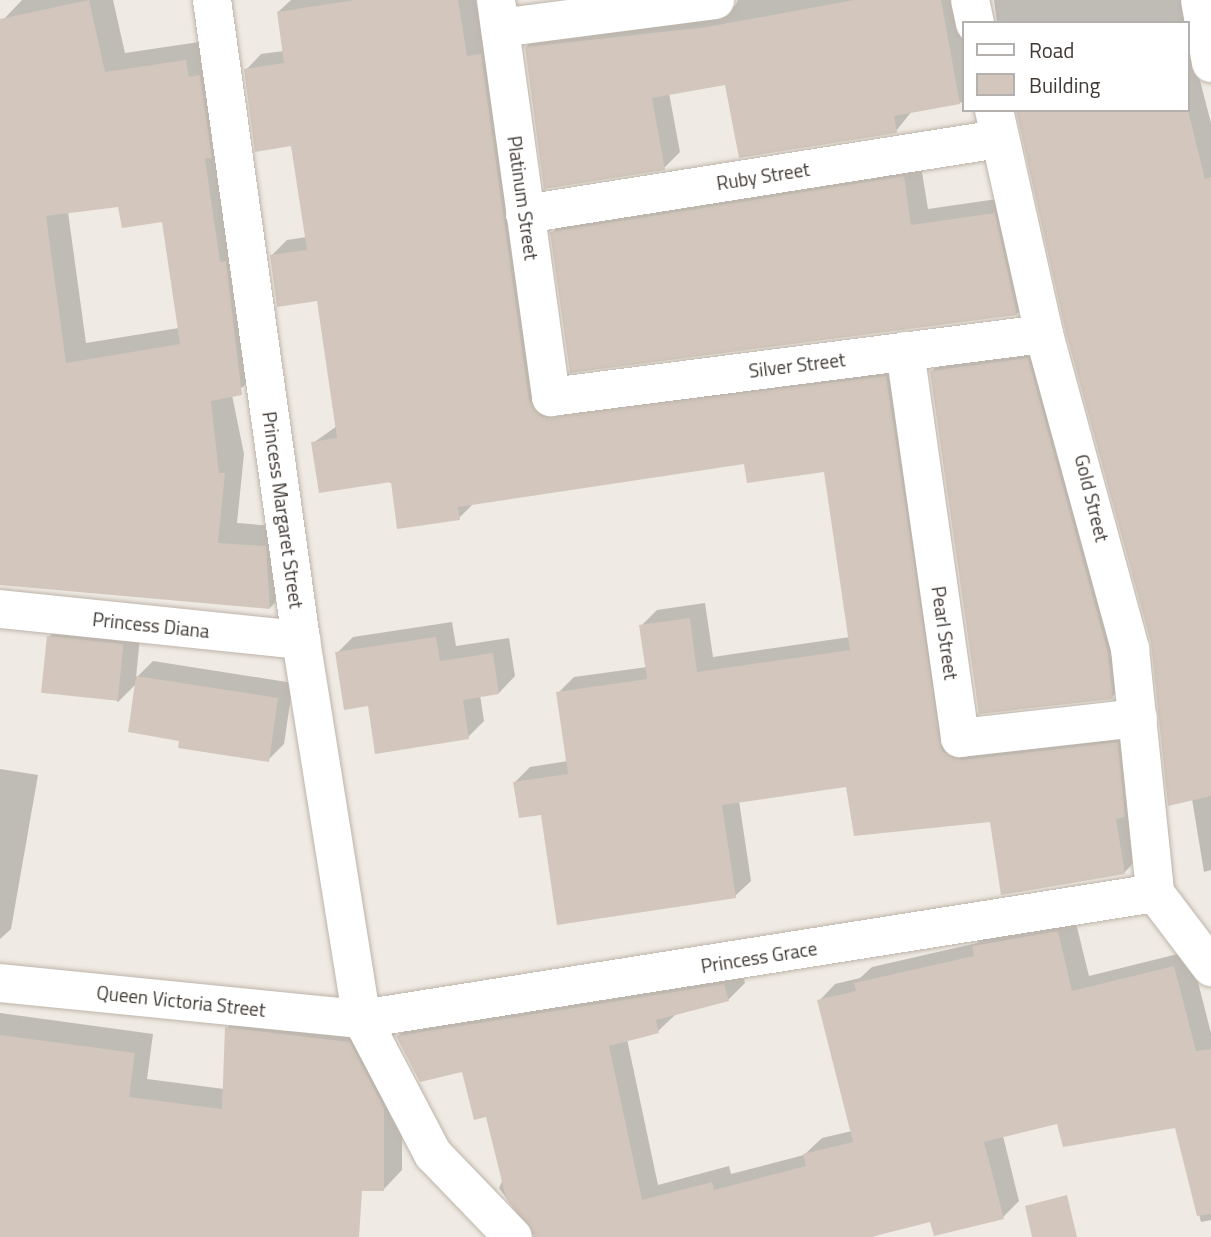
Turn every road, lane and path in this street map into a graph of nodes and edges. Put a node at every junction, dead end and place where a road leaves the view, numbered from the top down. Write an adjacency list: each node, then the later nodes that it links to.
1 (212, 0): 14 (street, Princess Margaret Street)
2 (715, 0): 5 (street)
3 (970, 0): 6 (street)
4 (1200, 0): 7 (street)
5 (498, 14): 9 (street, Platinum Street)
6 (975, 21)
7 (1211, 63)
8 (997, 125): 9 (street, Ruby Street); 10 (street, Gold Street)
9 (525, 214): 12 (street, Platinum Street)
10 (1044, 334): 11 (street, Silver Street); 15 (street, Gold Street)
11 (905, 351): 12 (street, Silver Street); 15 (street, Pearl Street)
12 (551, 397)
13 (0, 609): 14 (street, Princess Diana)
14 (301, 640): 19 (street, Princess Margaret Street)
15 (1138, 718): 16 (street, Gold Street)
16 (1155, 893): 17 (street); 19 (street, Princess Grace)
17 (1211, 967)
18 (0, 983): 19 (street, Queen Victoria Street)
19 (362, 1019): 20 (street, Princess Margaret Street)
20 (513, 1237)

